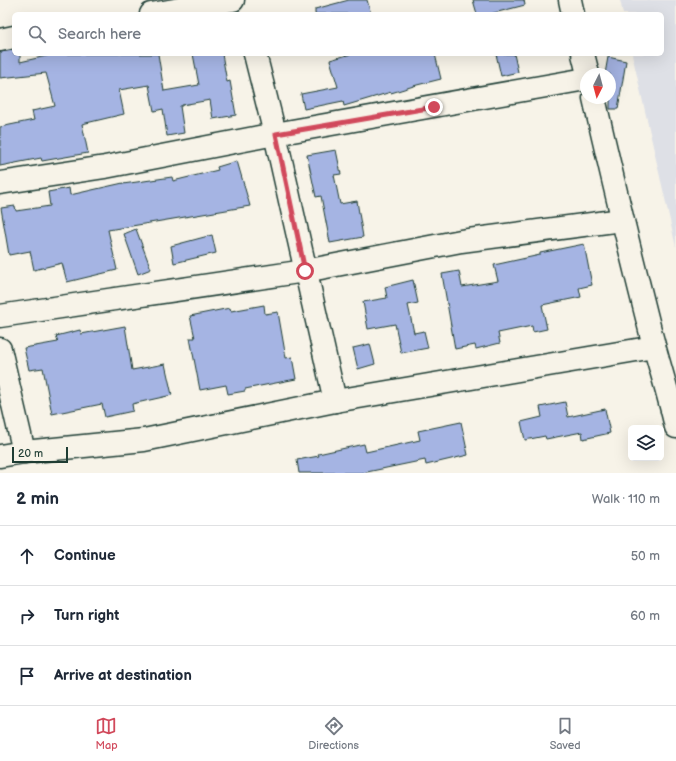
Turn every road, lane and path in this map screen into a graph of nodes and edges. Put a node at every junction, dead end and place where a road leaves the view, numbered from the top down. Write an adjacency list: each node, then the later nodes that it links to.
1 (233, 0): 4 (street)
2 (240, 0): 5 (street)
3 (570, 0): 6 (street)
4 (163, 12)
5 (243, 12)
6 (573, 12)
7 (12, 37): 8 (street)
8 (0, 40)
9 (255, 56): 14 (street)
10 (584, 56): 11 (street)
11 (586, 68)
12 (580, 80): 14 (street)
13 (595, 104): 16 (street)
14 (276, 134): 15 (street); 17 (street)
15 (0, 183)
16 (622, 220): 17 (street); 19 (street)
17 (305, 271): 18 (street); 21 (street)
18 (0, 316)
19 (654, 347): 21 (street); 22 (street)
20 (0, 349): 23 (street)
21 (334, 401): 23 (street)
22 (676, 427)
23 (24, 452): 24 (street)
24 (0, 456)

